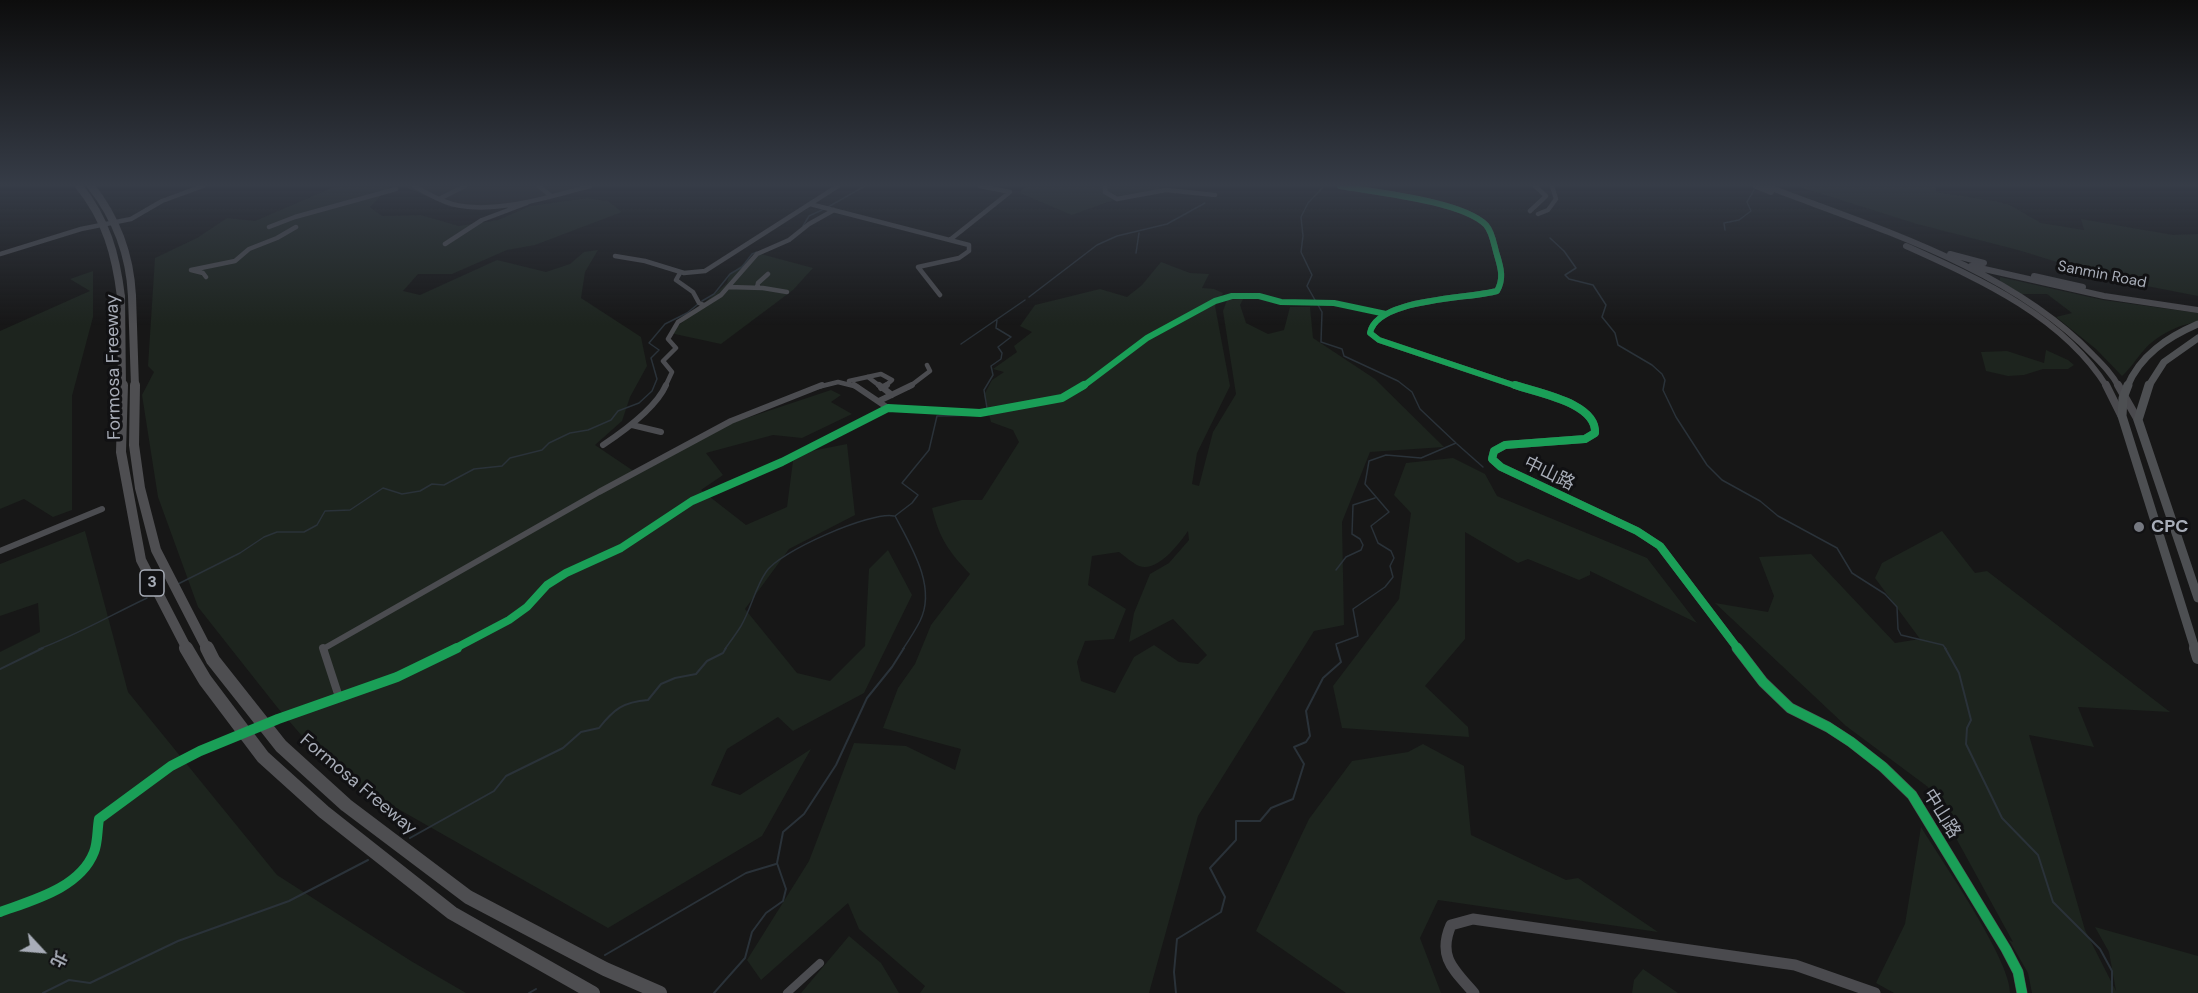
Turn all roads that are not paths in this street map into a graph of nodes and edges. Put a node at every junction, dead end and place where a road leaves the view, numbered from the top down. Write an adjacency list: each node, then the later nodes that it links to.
1 (70, 232): 15 (street)
2 (108, 232): 26 (highway, Formosa Freeway / 3, bridge)
3 (122, 232): 26 (highway, Formosa Freeway / 3, bridge)
4 (287, 232): 21 (street)
5 (463, 232): 14 (street)
6 (766, 232): 19 (street)
7 (799, 232): 22 (street)
8 (924, 232): 13 (street)
9 (959, 232): 13 (street)
10 (1490, 232): 30 (street)
11 (1875, 232): 16 (street, Sanmin Road)
12 (1878, 232): 16 (street, Sanmin Road)
13 (951, 239): 25 (street)
14 (445, 244)
15 (0, 254)
16 (1931, 254): 18 (street, Sanmin Road); 28 (street, Sanmin Road); 41 (street, Sanmin Road)
17 (615, 256): 19 (street)
18 (1960, 263): 29 (street, Sanmin Road); 37 (street, Sanmin Road)
19 (680, 273): 27 (street)
20 (768, 274): 23 (street)
21 (206, 277)
22 (728, 287): 23 (street); 27 (street)
23 (757, 288): 24 (street)
24 (787, 292)
25 (940, 295)
26 (126, 296): 55 (highway, Formosa Freeway / 3); 56 (highway, Formosa Freeway / 3)
27 (705, 305): 43 (street)
28 (2198, 305)
29 (2198, 310)
30 (1386, 314): 40 (street); 60 (street, 中山路)
31 (2198, 324): 37 (main road)
32 (2198, 338): 42 (main road)
33 (927, 365): 38 (street)
34 (868, 377): 35 (street); 36 (street); 36 (street)
35 (847, 382): 39 (street); 52 (street)
36 (882, 388): 38 (street)
37 (2125, 392): 41 (main road); 42 (street, Sanmin Road)
38 (892, 395): 39 (street)
39 (879, 401): 40 (street)
40 (888, 408): 52 (street)
41 (2122, 416): 49 (main road)
42 (2138, 420): 48 (main road)
43 (632, 425): 44 (street); 45 (street)
44 (661, 432)
45 (603, 446)
46 (102, 509): 47 (street)
47 (0, 551)
48 (2198, 598)
49 (2180, 599): 50 (main road); 51 (main road)
50 (2198, 603)
51 (2198, 658)
52 (339, 697): 53 (street, bridge)
53 (0, 912)
54 (820, 963): 57 (street)
55 (593, 993)
56 (660, 993)
57 (787, 993)
58 (1474, 993): 59 (street)
59 (1875, 993)
60 (2022, 993)

